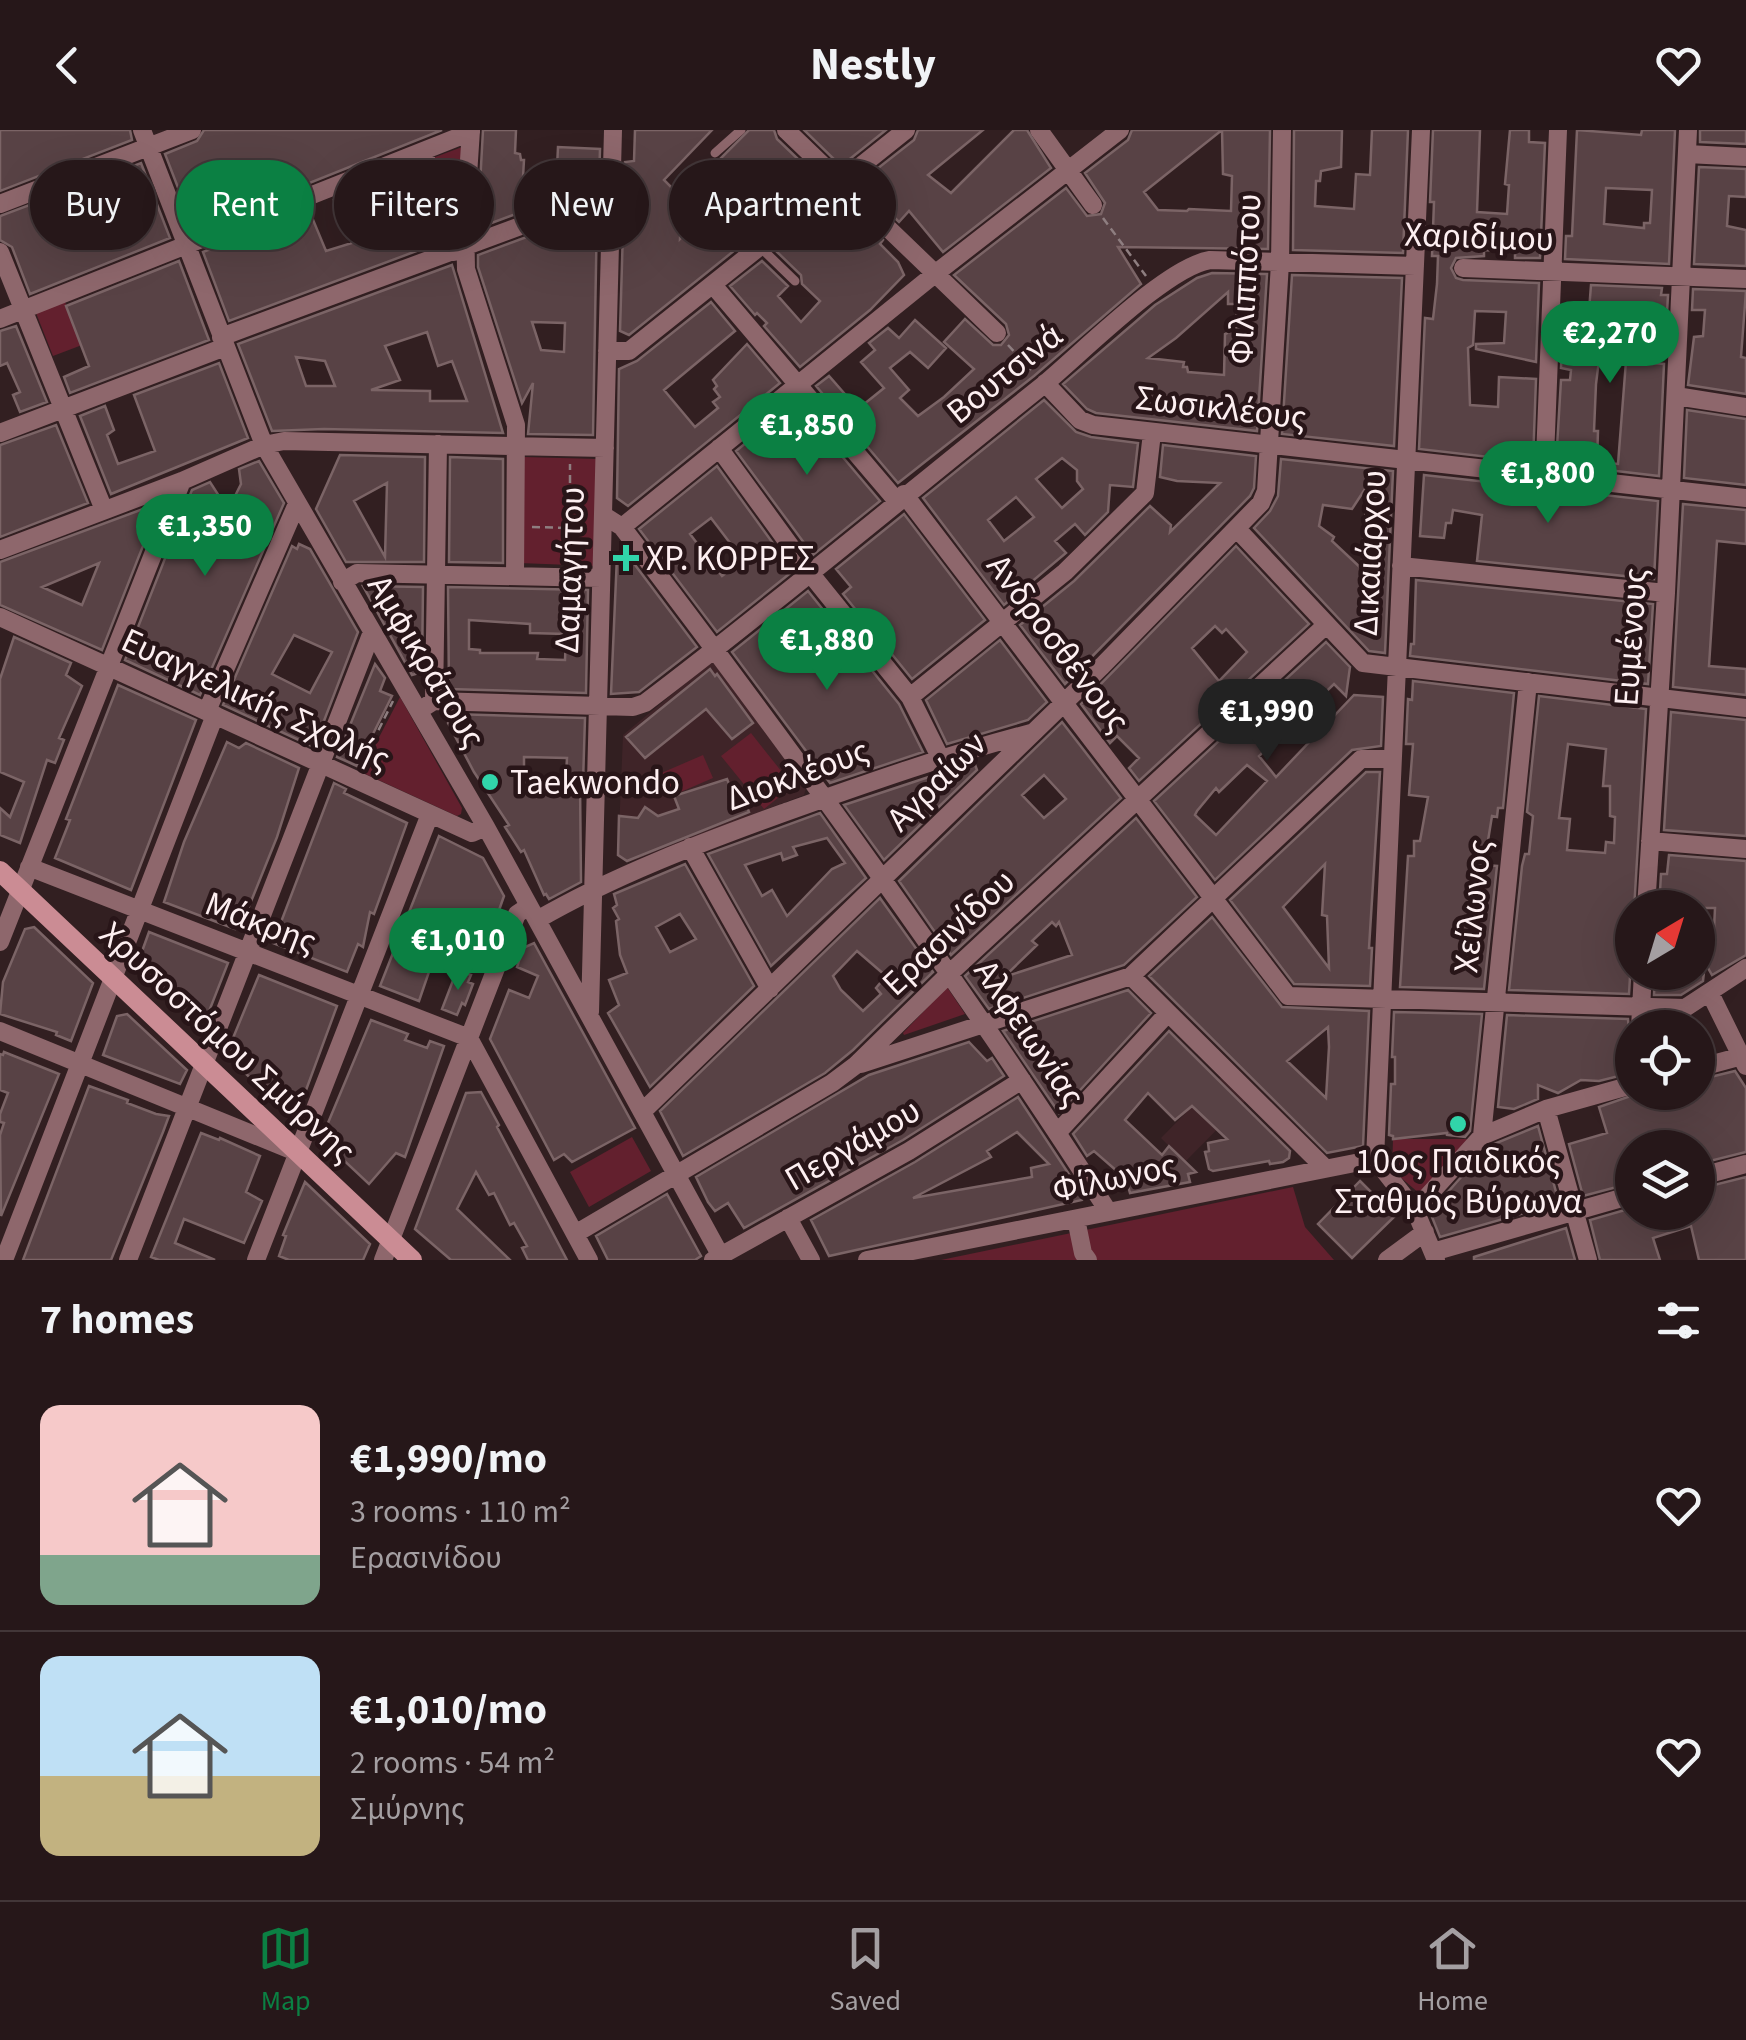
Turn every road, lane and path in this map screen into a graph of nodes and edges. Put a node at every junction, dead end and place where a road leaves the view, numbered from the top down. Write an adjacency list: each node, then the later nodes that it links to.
1 (192, 130): 13 (street)
2 (614, 130): 20 (street, Δαμαγήτου)
3 (741, 130): 15 (lane)
4 (786, 130): 21 (street)
5 (906, 130): 22 (street)
6 (1038, 130): 23 (street)
7 (1120, 130): 23 (street)
8 (1282, 130): 37 (street, Φιλιππότου)
9 (1421, 130): 38 (street, Δικαιάρχου)
10 (1558, 130): 40 (street)
11 (1688, 130): 16 (street, Ευμένους)
12 (471, 131): 14 (street); 19 (street)
13 (145, 139): 25 (street); 27 (street, Αμφικράτους)
14 (424, 152): 18 (street); 24 (street)
15 (715, 153)
16 (1687, 154): 17 (street); 42 (street, Ευμένους)
17 (1746, 157)
18 (427, 160)
19 (468, 160)
20 (613, 160)
21 (817, 160)
22 (868, 160)
23 (1068, 172): 26 (street); 41 (street)
24 (314, 196)
25 (0, 204)
26 (1093, 205): 46 (path)
27 (176, 217)
28 (896, 235): 41 (street)
29 (180, 250): 47 (street)
30 (189, 250): 50 (street, Αμφικράτους)
31 (460, 250): 50 (street); 61 (street)
32 (611, 250): 51 (street, Δαμαγήτου)
33 (756, 250): 45 (street)
34 (763, 250): 44 (lane)
35 (0, 252): 47 (street)
36 (1210, 260): 37 (street, Χαριδίμου); 46 (street, Βουτσινά)
37 (1280, 263): 38 (street, Χαριδίμου); 62 (street, Φιλιππότου)
38 (1415, 266): 67 (street, Δικαιάρχου)
39 (1464, 268): 40 (street, Χαριδίμου)
40 (1552, 271): 42 (street, Χαριδίμου); 66 (street)
41 (936, 273): 49 (street); 52 (street)
42 (1682, 276): 43 (street, Χαριδίμου); 54 (street, Ευμένους)
43 (1746, 279)
44 (795, 280)
45 (713, 285): 51 (street); 52 (street, Ανδροσθένους)
46 (1156, 289): 53 (street, Βουτσινά)
47 (22, 310): 48 (street); 56 (street)
48 (0, 319)
49 (996, 334): 53 (path)
50 (223, 342): 56 (street); 60 (street, Αμφικράτους)
51 (608, 351): 64 (street, Δαμαγήτου)
52 (798, 383): 65 (street); 71 (street, Ανδροσθένους)
53 (1045, 384): 57 (street, Σωσικλέους); 71 (street, Βουτσινά)
54 (1676, 396): 55 (street); 69 (street, Ευμένους)
55 (1746, 407)
56 (62, 409): 58 (street); 74 (street)
57 (1152, 433): 62 (street, Σωσικλέους); 90 (street)
58 (0, 434)
59 (438, 444): 60 (street); 61 (street); 82 (street)
60 (264, 446): 68 (street); 73 (street, Αμφικράτους)
61 (518, 446): 63 (street); 77 (street)
62 (1268, 446): 67 (street, Σωσικλέους); 70 (street, Φιλιππότου)
63 (570, 447): 64 (street); 78 (path)
64 (605, 448): 75 (street, Δαμαγήτου)
65 (719, 448): 76 (street); 83 (street)
66 (1545, 458)
67 (1406, 460): 69 (street, Σωσικλέους); 81 (street, Δικαιάρχου)
68 (182, 481): 74 (street); 94 (street)
69 (1672, 490): 72 (street, Σωσικλέους); 88 (street, Ευμένους)
70 (1266, 491): 79 (street, Αγραίων)
71 (900, 497): 83 (street, Βουτσινά); 90 (street, Ανδροσθένους)
72 (1746, 498)
73 (296, 506): 87 (street, Αμφικράτους); 104 (street)
74 (104, 510): 80 (street)
75 (603, 515): 76 (street, Αλφειωνίας); 86 (street, Δαμαγήτου)
76 (622, 527): 93 (street, Αλφειωνίας)
77 (516, 528): 78 (path); 84 (street)
78 (570, 528): 85 (path)
79 (1237, 529): 91 (street); 100 (street, Αγραίων)
80 (0, 550)
81 (1401, 566): 88 (street); 95 (street, Δικαιάρχου)
82 (435, 573): 84 (street); 87 (street); 102 (street)
83 (810, 573): 93 (street, Βουτσινά); 99 (street)
84 (515, 576): 85 (street)
85 (570, 578): 86 (street)
86 (602, 578): 101 (street, Δαμαγήτου)
87 (342, 582): 92 (street, Αμφικράτους)
88 (1666, 593): 98 (street, Ευμένους)
89 (1, 619): 94 (street, Ευαγγελικής Σχολής)
90 (1003, 623): 99 (street); 100 (street, Ανδροσθένους)
91 (1326, 625): 95 (street); 111 (street, Ερασινίδου)
92 (372, 632): 97 (street, Αμφικράτους); 108 (street)
93 (715, 650): 101 (street, Βουτσινά); 110 (street, Αλφειωνίας)
94 (107, 666): 104 (street, Ευαγγελικής Σχολής); 117 (street)
95 (1396, 667): 96 (street); 107 (street, Δικαιάρχου)
96 (1528, 682): 98 (street); 137 (street, Χείλωνος)
97 (403, 683): 102 (street, Αμφικράτους); 109 (path)
98 (1658, 696): 103 (street); 114 (street, Ευμένους)
99 (910, 698): 106 (street)
100 (1063, 701): 105 (street, Αγραίων); 111 (street, Ανδροσθένους)
101 (598, 704): 102 (street, Βουτσινά); 120 (street, Δαμαγήτου)
102 (427, 706): 113 (street, Αμφικράτους)
103 (1746, 708)
104 (211, 713): 108 (street, Ευαγγελικής Σχολής); 124 (street)
105 (1032, 732): 106 (street, Διοκλέους); 119 (street, Αγραίων)
106 (940, 757): 110 (street, Διοκλέους)
107 (1392, 760): 123 (street); 136 (street, Δικαιάρχου)
108 (320, 764): 109 (street, Ευαγγελικής Σχολής); 127 (street)
109 (354, 780): 112 (street, Ευαγγελικής Σχολής)
110 (826, 798): 115 (street, Διοκλέους); 119 (street, Αλφειωνίας)
111 (1138, 800): 123 (street, Ανδροσθένους); 129 (street, Ερασινίδου)
112 (430, 814): 113 (street, Ευαγγελικής Σχολής); 135 (street)
113 (486, 826): 125 (street, Αμφικράτους)
114 (1650, 841): 116 (street); 122 (street, Ευμένους)
115 (690, 847): 120 (street, Διοκλέους); 132 (street)
116 (1746, 850)
117 (30, 867): 121 (street); 124 (street, Μάκρης)
118 (0, 871): 121 (street, Χρυσοστόμου Σμύρνης)
119 (884, 878): 129 (street, Αλφειωνίας); 132 (street, Αγραίων)
120 (593, 887): 125 (street, Διοκλέους); 139 (street, Δαμαγήτου)
121 (20, 890): 126 (street); 131 (street, Χρυσοστόμου Σμύρνης)
122 (1647, 890)
123 (1213, 901): 130 (street); 136 (street, Ανδροσθένους)
124 (139, 910): 127 (street, Μάκρης); 131 (street)
125 (533, 913): 139 (street, Αμφικράτους); 143 (street)
126 (0, 942)
127 (247, 952): 135 (street, Μάκρης); 146 (street)
128 (1746, 968): 134 (street)
129 (950, 973): 141 (street, Αλφειωνίας); 147 (street, Ερασινίδου)
130 (1132, 976): 140 (street); 141 (street)
131 (113, 977): 145 (street); 146 (street, Χρυσοστόμου Σμύρνης)
132 (770, 988): 153 (street, Αγραίων)
133 (1641, 990): 138 (street)
134 (1710, 993): 138 (street); 144 (street)
135 (362, 996): 143 (street, Μάκρης); 156 (street)
136 (1382, 998): 137 (street); 157 (street, Δικαιάρχου)
137 (1495, 1003): 138 (street); 155 (street, Χείλωνος)
138 (1640, 1008)
139 (590, 1012): 153 (street, Αμφικράτους)
140 (1168, 1013): 154 (street); 159 (street)
141 (985, 1022): 147 (street); 149 (street, Αλφειωνίας)
142 (0, 1031): 145 (street)
143 (469, 1038): 169 (street); 170 (street)
144 (1744, 1059): 148 (street)
145 (80, 1064): 151 (street); 174 (street)
146 (204, 1064): 151 (street); 156 (street, Χρυσοστόμου Σμύρνης)
147 (856, 1065): 161 (street, Ερασινίδου)
148 (1715, 1065)
149 (1022, 1080): 154 (street, Αλφειωνίας); 166 (street, Περγάμου)
150 (1615, 1090): 152 (street)
151 (187, 1108): 156 (street); 175 (street)
152 (1546, 1110): 155 (street); 165 (street)
153 (642, 1111): 161 (street, Αμφικράτους)
154 (1058, 1132): 164 (street, Αλφειωνίας)
155 (1482, 1136): 163 (street)
156 (299, 1153): 170 (street, Χρυσοστόμου Σμύρνης); 176 (street)
157 (1374, 1159): 159 (street, Φίλωνος); 163 (street)
158 (1746, 1164): 160 (street)
159 (1324, 1167): 164 (street, Φίλωνος)
160 (1715, 1172)
161 (677, 1174): 169 (street, Ερασινίδου); 172 (street, Αμφικράτους)
162 (1615, 1200): 165 (street)
163 (1416, 1210): 168 (street)
164 (1108, 1211): 167 (street, Φίλωνος)
165 (1574, 1212): 171 (street); 182 (street)
166 (788, 1218): 172 (street, Περγάμου); 173 (street)
167 (1076, 1219): 179 (street, Φίλωνος); 180 (street)
168 (1424, 1232): 171 (street); 181 (street)
169 (575, 1234): 178 (street)
170 (387, 1250): 177 (street, Χρυσοστόμου Σμύρνης)
171 (1435, 1256)
172 (719, 1258)
173 (808, 1259)
174 (4, 1260)
175 (128, 1260)
176 (256, 1260)
177 (412, 1260)
178 (589, 1260)
179 (867, 1260)
180 (1088, 1260)
181 (1387, 1260)
182 (1588, 1260)

